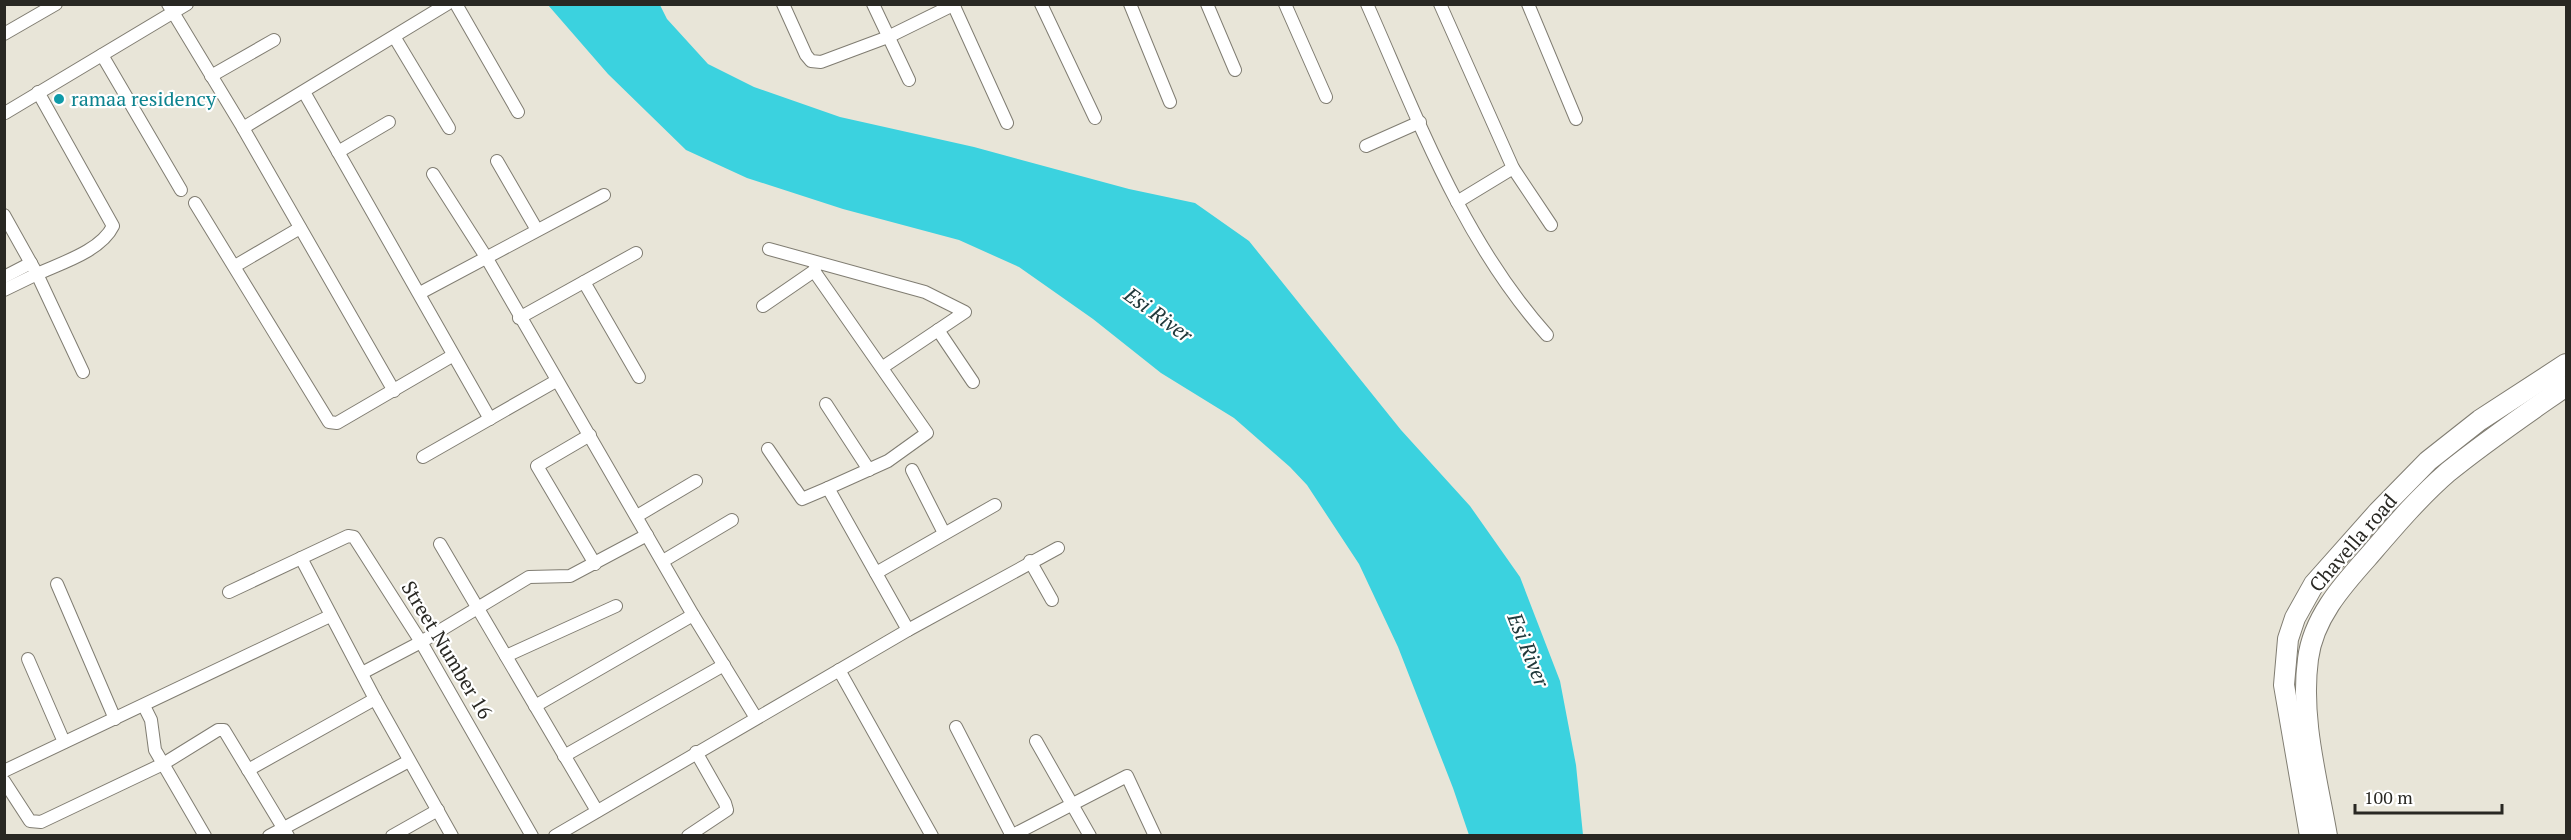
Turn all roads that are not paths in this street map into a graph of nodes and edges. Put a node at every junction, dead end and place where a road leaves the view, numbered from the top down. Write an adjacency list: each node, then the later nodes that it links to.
1 (56, 4): 15 (street)
2 (188, 4): 16 (street)
3 (447, 4): 19 (street)
4 (456, 4): 29 (street)
5 (783, 4): 18 (street)
6 (873, 4): 18 (street)
7 (1041, 4): 31 (street)
8 (1207, 4): 22 (street)
9 (1285, 4): 27 (street)
10 (1367, 4): 34 (street)
11 (1440, 4): 41 (street)
12 (1528, 4): 32 (street)
13 (954, 5): 18 (street); 35 (street)
14 (1134, 6): 28 (street)
15 (42, 8): 17 (street)
16 (171, 9): 21 (street); 23 (street)
17 (4, 34)
18 (888, 37): 24 (street)
19 (395, 38): 26 (street); 37 (street)
20 (274, 40): 23 (street)
21 (102, 55): 25 (street); 43 (street)
22 (1234, 70)
23 (211, 76): 36 (street)
24 (909, 80)
25 (38, 92): 30 (street); 56 (street)
26 (304, 92): 36 (street); 39 (street)
27 (1326, 97)
28 (1170, 102)
29 (518, 112)
30 (5, 113)
31 (1095, 118)
32 (1576, 119)
33 (389, 122): 39 (street)
34 (1420, 122): 38 (street); 45 (street)
35 (1007, 123)
36 (243, 128): 49 (street)
37 (449, 129)
38 (1366, 146)
39 (338, 152): 60 (street)
40 (497, 161): 50 (street)
41 (1513, 168): 45 (street); 48 (street)
42 (433, 174): 53 (street)
43 (180, 190)
44 (604, 195): 50 (street)
45 (1457, 202): 64 (street)
46 (195, 203): 54 (street)
47 (4, 215): 56 (street)
48 (1551, 225)
49 (300, 228): 54 (street); 73 (street)
50 (537, 230): 53 (street)
51 (769, 249): 55 (street)
52 (636, 253): 58 (street)
53 (486, 257): 60 (street); 62 (street)
54 (235, 266): 73 (street)
55 (816, 266): 61 (street); 63 (street); 67 (street)
56 (34, 269): 57 (street); 59 (street); 68 (street)
57 (4, 277)
58 (584, 282): 62 (street); 69 (street)
59 (4, 290)
60 (420, 293): 65 (street)
61 (763, 306)
62 (519, 318): 70 (street)
63 (938, 330): 67 (street); 71 (street)
64 (1547, 335)
65 (452, 356): 73 (street); 75 (street)
66 (2566, 364): 139 (highway, Chavella road)
67 (883, 367): 79 (street)
68 (83, 372)
69 (639, 377)
70 (556, 381): 75 (street); 76 (street)
71 (973, 382)
72 (2566, 386): 140 (highway, Chavella road)
73 (394, 391)
74 (826, 404): 79 (street)
75 (490, 419): 78 (street)
76 (590, 435): 84 (street); 93 (street)
77 (768, 449): 82 (street)
78 (423, 457)
79 (869, 470): 82 (street)
80 (912, 470): 86 (street)
81 (696, 481): 84 (street)
82 (828, 488): 94 (street)
83 (995, 505): 86 (street)
84 (637, 516): 87 (street)
85 (732, 520): 91 (street)
86 (944, 533): 94 (street)
87 (647, 535): 91 (street); 93 (street)
88 (440, 544): 99 (street)
89 (1058, 548): 92 (street)
90 (301, 558): 96 (street); 101 (street); 103 (street, Street Number 16)
91 (663, 561): 100 (street)
92 (1030, 561): 97 (street); 102 (street)
93 (595, 564): 99 (street)
94 (876, 573): 102 (street)
95 (57, 584): 113 (street)
96 (229, 592)
97 (1052, 600)
98 (616, 606): 104 (street)
99 (478, 608): 103 (street); 104 (street)
100 (693, 615): 106 (street); 111 (street)
101 (330, 616): 108 (street); 110 (street)
102 (908, 630): 107 (street)
103 (421, 642): 108 (street); 133 (street, Street Number 16)
104 (506, 656): 111 (street)
105 (28, 659): 116 (street)
106 (724, 665): 112 (street); 118 (street)
107 (839, 670): 112 (street); 136 (street)
108 (362, 673): 109 (street)
109 (375, 699): 119 (street); 121 (street)
110 (144, 706): 113 (street); 120 (street)
111 (535, 706): 118 (street)
112 (756, 718): 117 (street)
113 (116, 719): 116 (street)
114 (956, 727): 128 (street)
115 (1036, 741): 124 (street)
116 (64, 742): 122 (street)
117 (696, 752): 126 (street); 135 (street)
118 (564, 756): 126 (street)
119 (410, 761): 125 (street); 127 (street)
120 (163, 764): 121 (street); 123 (street); 129 (street)
121 (248, 770): 127 (street)
122 (4, 771)
123 (5, 785)
124 (1072, 803): 128 (street); 137 (street); 138 (street)
125 (438, 810): 131 (street); 132 (street)
126 (597, 811): 134 (street)
127 (286, 832): 130 (street)
128 (1012, 835)
129 (205, 836)
130 (269, 836)
131 (392, 836)
132 (452, 836)
133 (532, 836)
134 (555, 836)
135 (688, 836)
136 (932, 836)
137 (1090, 836)
138 (1155, 836)
139 (2310, 836)
140 (2327, 836)

